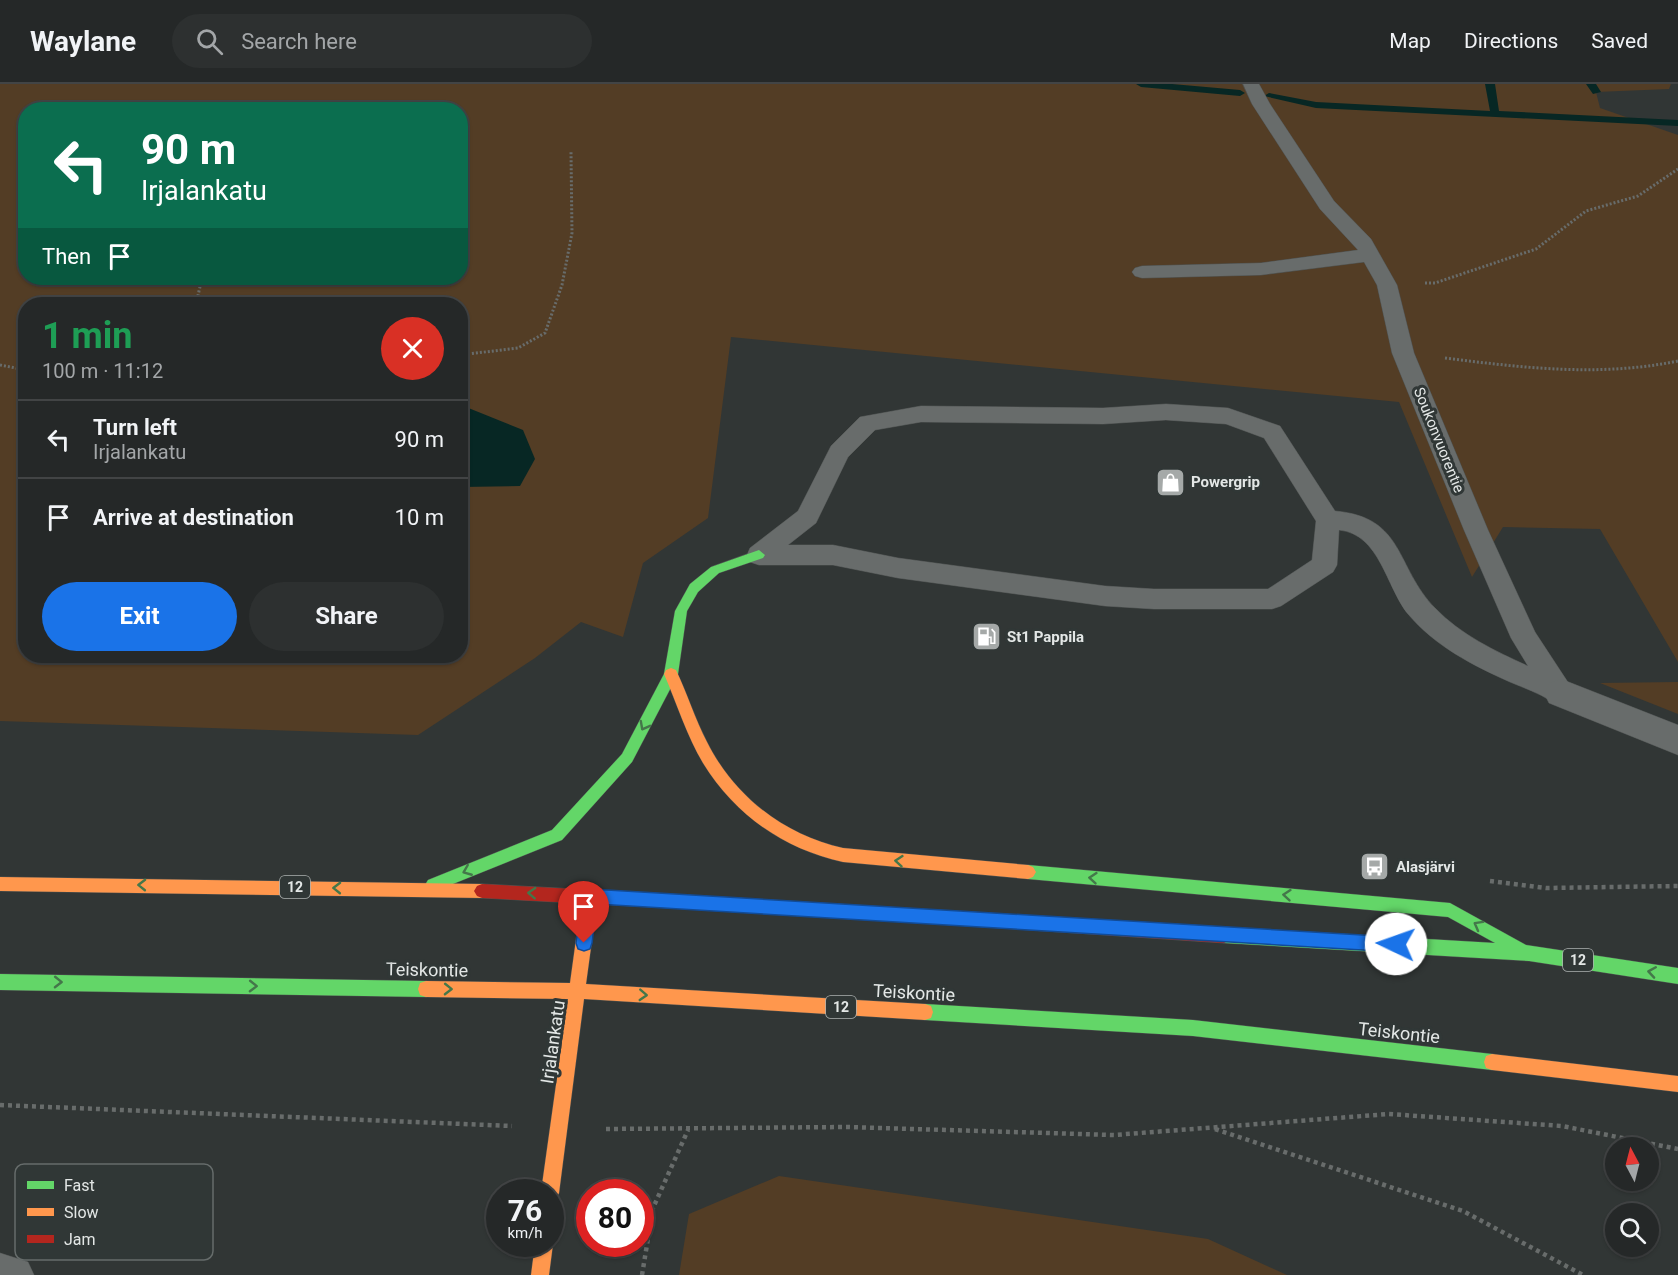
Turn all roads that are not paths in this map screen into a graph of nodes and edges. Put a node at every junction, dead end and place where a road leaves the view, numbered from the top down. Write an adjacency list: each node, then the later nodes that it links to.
1 (1251, 84): 2 (lane, Soukonvuorentie)
2 (1370, 255): 3 (lane); 7 (lane, Soukonvuorentie)
3 (1142, 272)
4 (1328, 520): 5 (lane); 5 (lane); 7 (lane)
5 (759, 555): 6 (main road)
6 (671, 674): 10 (main road, one-way to 10); 12 (main road, one-way to 6)
7 (1562, 693): 8 (street)
8 (1678, 740)
9 (0, 884): 10 (main road, 12, one-way to 9)
10 (423, 889): 11 (main road, 12, one-way to 10)
11 (590, 896): 12 (main road, 12); 15 (main road, Irjalankatu)
12 (1529, 953): 13 (main road, 12, one-way to 12)
13 (1678, 976)
14 (0, 982): 15 (main road, Teiskontie / 12, one-way to 15)
15 (578, 991): 16 (main road, Teiskontie / 12, one-way to 16); 17 (main road, Irjalankatu)
16 (1678, 1084)
17 (552, 1179)
18 (542, 1257): 21 (main road)
19 (0, 1272): 20 (lane)
20 (15, 1275)
21 (540, 1275)

